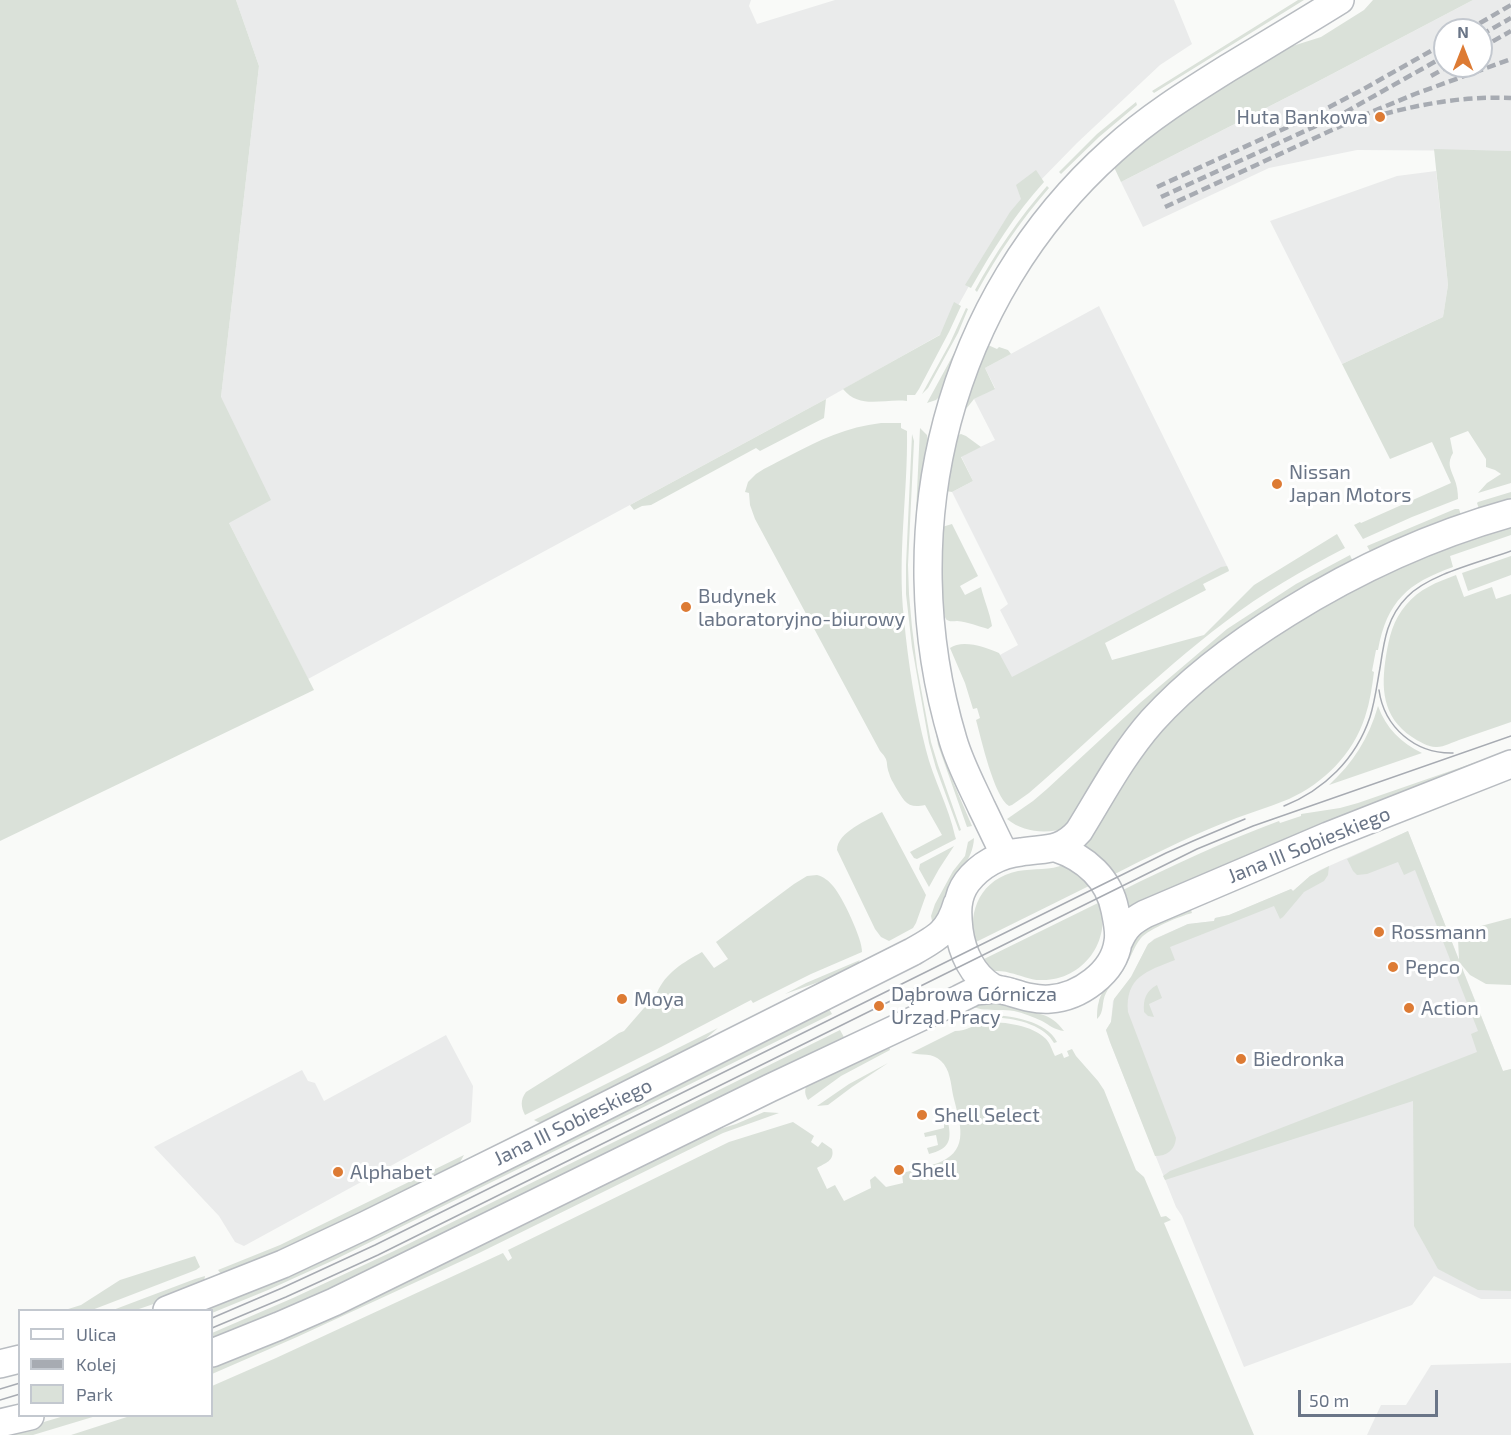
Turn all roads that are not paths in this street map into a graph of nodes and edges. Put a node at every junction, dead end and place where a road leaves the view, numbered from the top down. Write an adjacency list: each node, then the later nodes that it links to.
1 (1340, 0): 5 (main road)
2 (1511, 513): 4 (main road)
3 (1511, 764): 7 (main road, Jana III Sobieskiego)
4 (1056, 848): 5 (main road); 7 (main road)
5 (1005, 855): 6 (main road)
6 (957, 904): 8 (main road); 9 (main road, Jana III Sobieskiego)
7 (1119, 941): 8 (main road)
8 (995, 988): 10 (main road)
9 (172, 1309)
10 (213, 1353)
11 (18, 1360): 12 (main road)
12 (0, 1364)

